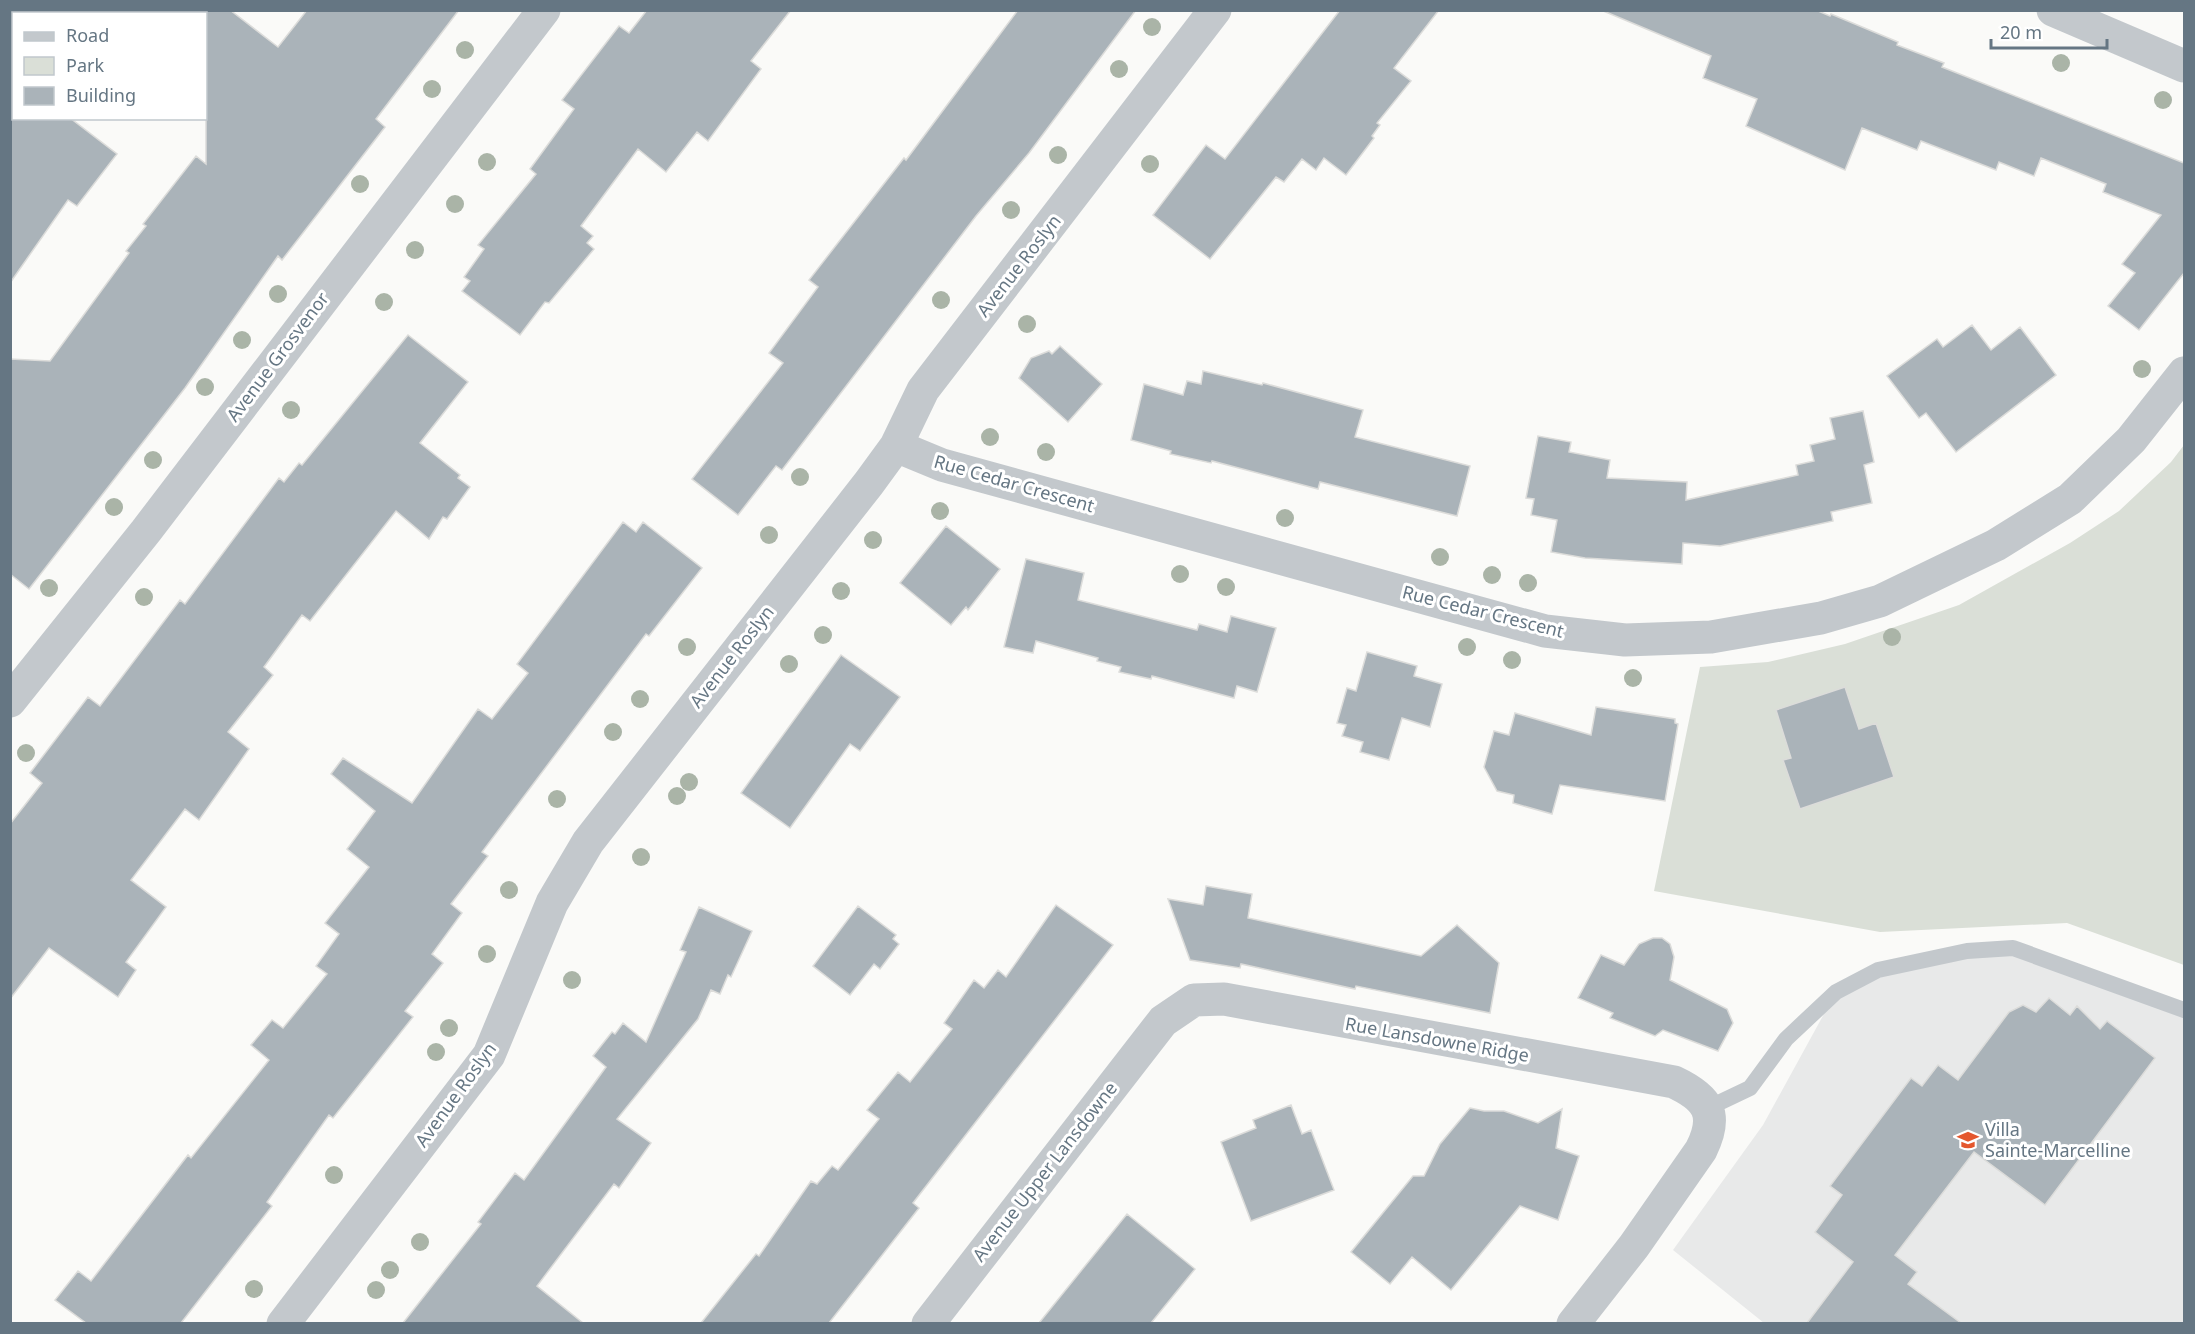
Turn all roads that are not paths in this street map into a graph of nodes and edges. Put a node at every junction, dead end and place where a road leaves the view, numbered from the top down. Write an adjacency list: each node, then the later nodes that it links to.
1 (544, 10): 7 (street, Avenue Grosvenor)
2 (1215, 10): 6 (street, Avenue Roslyn)
3 (2053, 10): 4 (street)
4 (2184, 66)
5 (2184, 373): 6 (street, Rue Cedar Crescent)
6 (896, 446): 11 (street, Avenue Roslyn)
7 (10, 701)
8 (2184, 1010): 10 (lane)
9 (1163, 1021): 10 (street, Rue Lansdowne Ridge); 12 (street, Avenue Upper Lansdowne)
10 (1708, 1108): 13 (street)
11 (283, 1323)
12 (928, 1323)
13 (1573, 1323)

